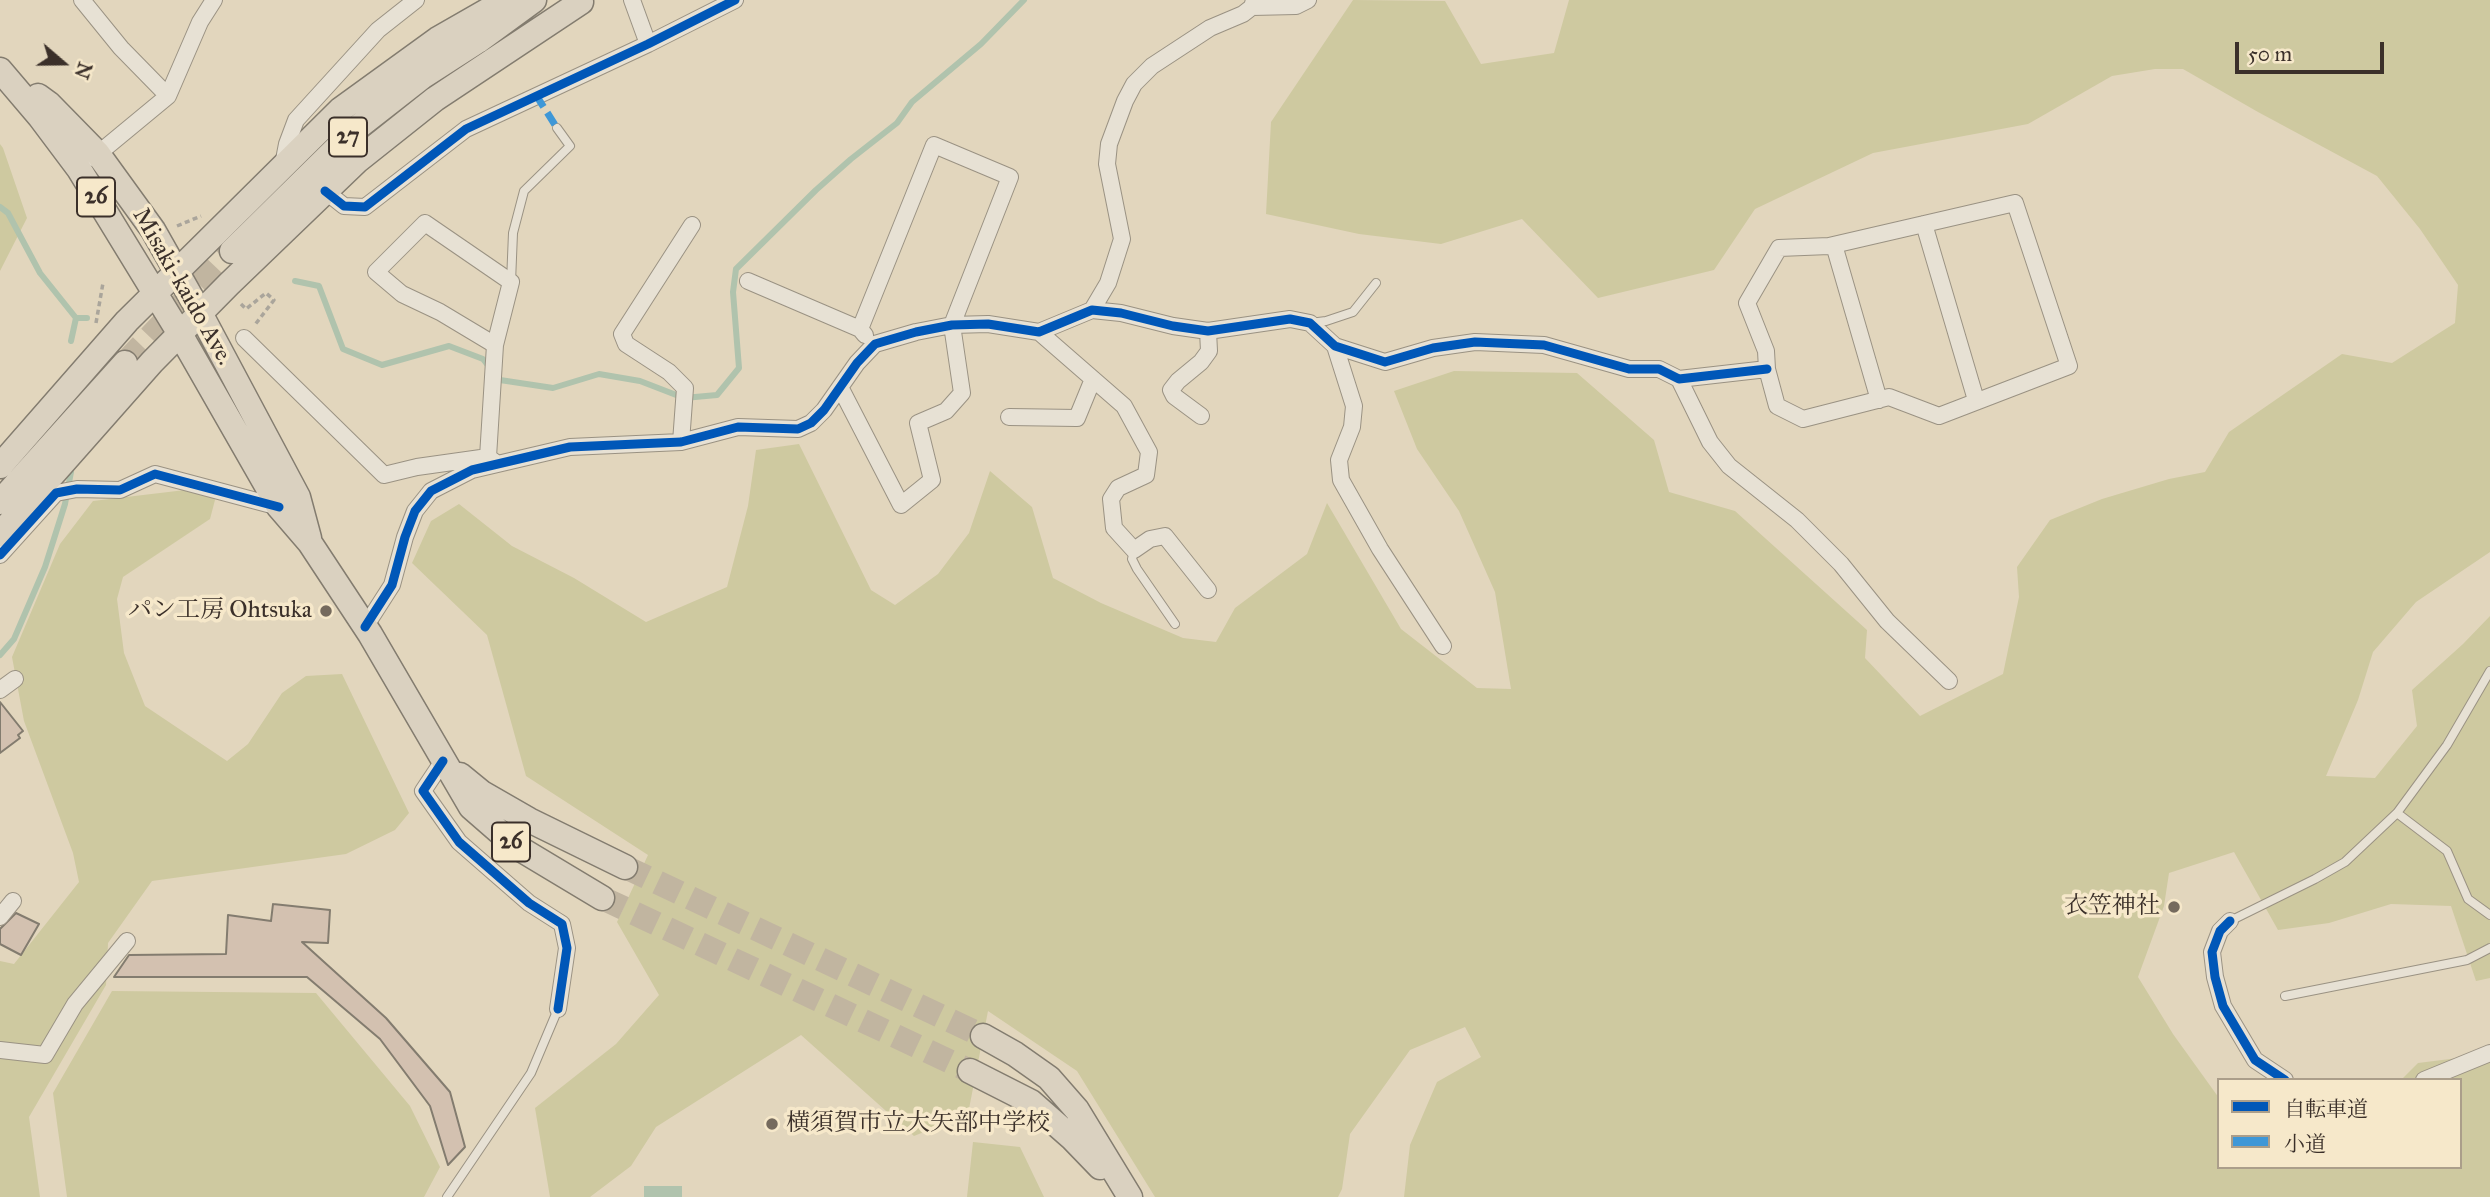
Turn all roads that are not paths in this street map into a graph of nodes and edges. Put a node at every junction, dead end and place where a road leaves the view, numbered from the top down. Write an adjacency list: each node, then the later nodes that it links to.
1 (82, 0): 13 (street)
2 (214, 0): 13 (street)
3 (416, 0): 16 (street)
4 (506, 0): 16 (main road)
5 (534, 0): 10 (main road, 27)
6 (632, 0): 11 (street)
7 (735, 0): 11 (street)
8 (1308, 0): 9 (street)
9 (1253, 4): 27 (street)
10 (478, 41): 17 (main road, 27); 21 (main road, 27)
11 (648, 44): 17 (street)
12 (0, 70): 15 (main road, Misaki-kaido Ave. / 26)
13 (168, 96): 15 (street)
14 (557, 128): 24 (lane)
15 (89, 161): 22 (main road, Misaki-kaido Ave. / 26); 26 (main road, Misaki-kaido Ave. / 26)
16 (283, 165): 22 (main road)
17 (325, 191): 28 (main road)
18 (1924, 224): 20 (street); 45 (street); 45 (street)
19 (692, 225): 48 (street)
20 (1834, 245): 40 (street); 44 (street)
21 (232, 251)
22 (176, 271): 26 (main road); 28 (main road, Misaki-kaido Ave. / 26)
23 (748, 281): 31 (street)
24 (511, 282): 37 (street); 37 (street)
25 (1376, 283): 29 (lane)
26 (154, 293): 34 (main road, Misaki-kaido Ave. / 26); 50 (main road)
27 (1092, 310): 32 (street); 33 (street)
28 (200, 313): 34 (main road); 54 (main road, Misaki-kaido Ave. / 26)
29 (1310, 323): 32 (street); 38 (street)
30 (951, 326): 31 (street); 33 (street); 36 (street); 43 (street)
31 (860, 329): 36 (street)
32 (1208, 331): 46 (street)
33 (1039, 332): 41 (street)
34 (180, 334): 52 (main road, Misaki-kaido Ave. / 26); 53 (main road)
35 (244, 338): 49 (street)
36 (874, 344): 43 (street)
37 (495, 345): 49 (street)
38 (1335, 345): 42 (street); 60 (street)
39 (125, 363): 51 (main road)
40 (1767, 369): 42 (street); 44 (street)
41 (1093, 379): 47 (street); 55 (street)
42 (1679, 379): 63 (street)
43 (840, 387): 48 (street)
44 (1878, 400): 45 (street)
45 (1976, 400)
46 (1201, 416)
47 (1009, 417)
48 (681, 442): 49 (street)
49 (492, 460): 59 (street)
50 (0, 466)
51 (0, 502)
52 (279, 507): 54 (main road, Misaki-kaido Ave. / 26); 56 (street)
53 (0, 534)
54 (310, 543): 59 (main road, Misaki-kaido Ave. / 26)
55 (1134, 550): 57 (street); 58 (lane)
56 (0, 555)
57 (1208, 590)
58 (1175, 624)
59 (365, 627): 65 (main road, Misaki-kaido Ave. / 26)
60 (1443, 646)
61 (2490, 671): 66 (lane)
62 (15, 679): 64 (street)
63 (1949, 681)
64 (0, 690)
65 (443, 761): 67 (main road, Misaki-kaido Ave. / 26); 68 (main road, Misaki-kaido Ave. / 26); 76 (street)
66 (2397, 813): 70 (lane); 72 (lane)
67 (625, 867)
68 (602, 898)
69 (13, 901): 71 (street)
70 (2490, 915)
71 (0, 917)
72 (2230, 920): 82 (street)
73 (127, 941): 78 (street)
74 (2490, 948): 75 (lane)
75 (2285, 996)
76 (558, 1009): 85 (lane)
77 (983, 1037): 81 (main road)
78 (0, 1050)
79 (2490, 1053): 83 (street)
80 (970, 1071): 84 (main road)
81 (1049, 1078): 84 (main road); 86 (main road)
82 (2282, 1078)
83 (2429, 1078)
84 (1031, 1102): 86 (main road)
85 (447, 1197)
86 (1128, 1197)

